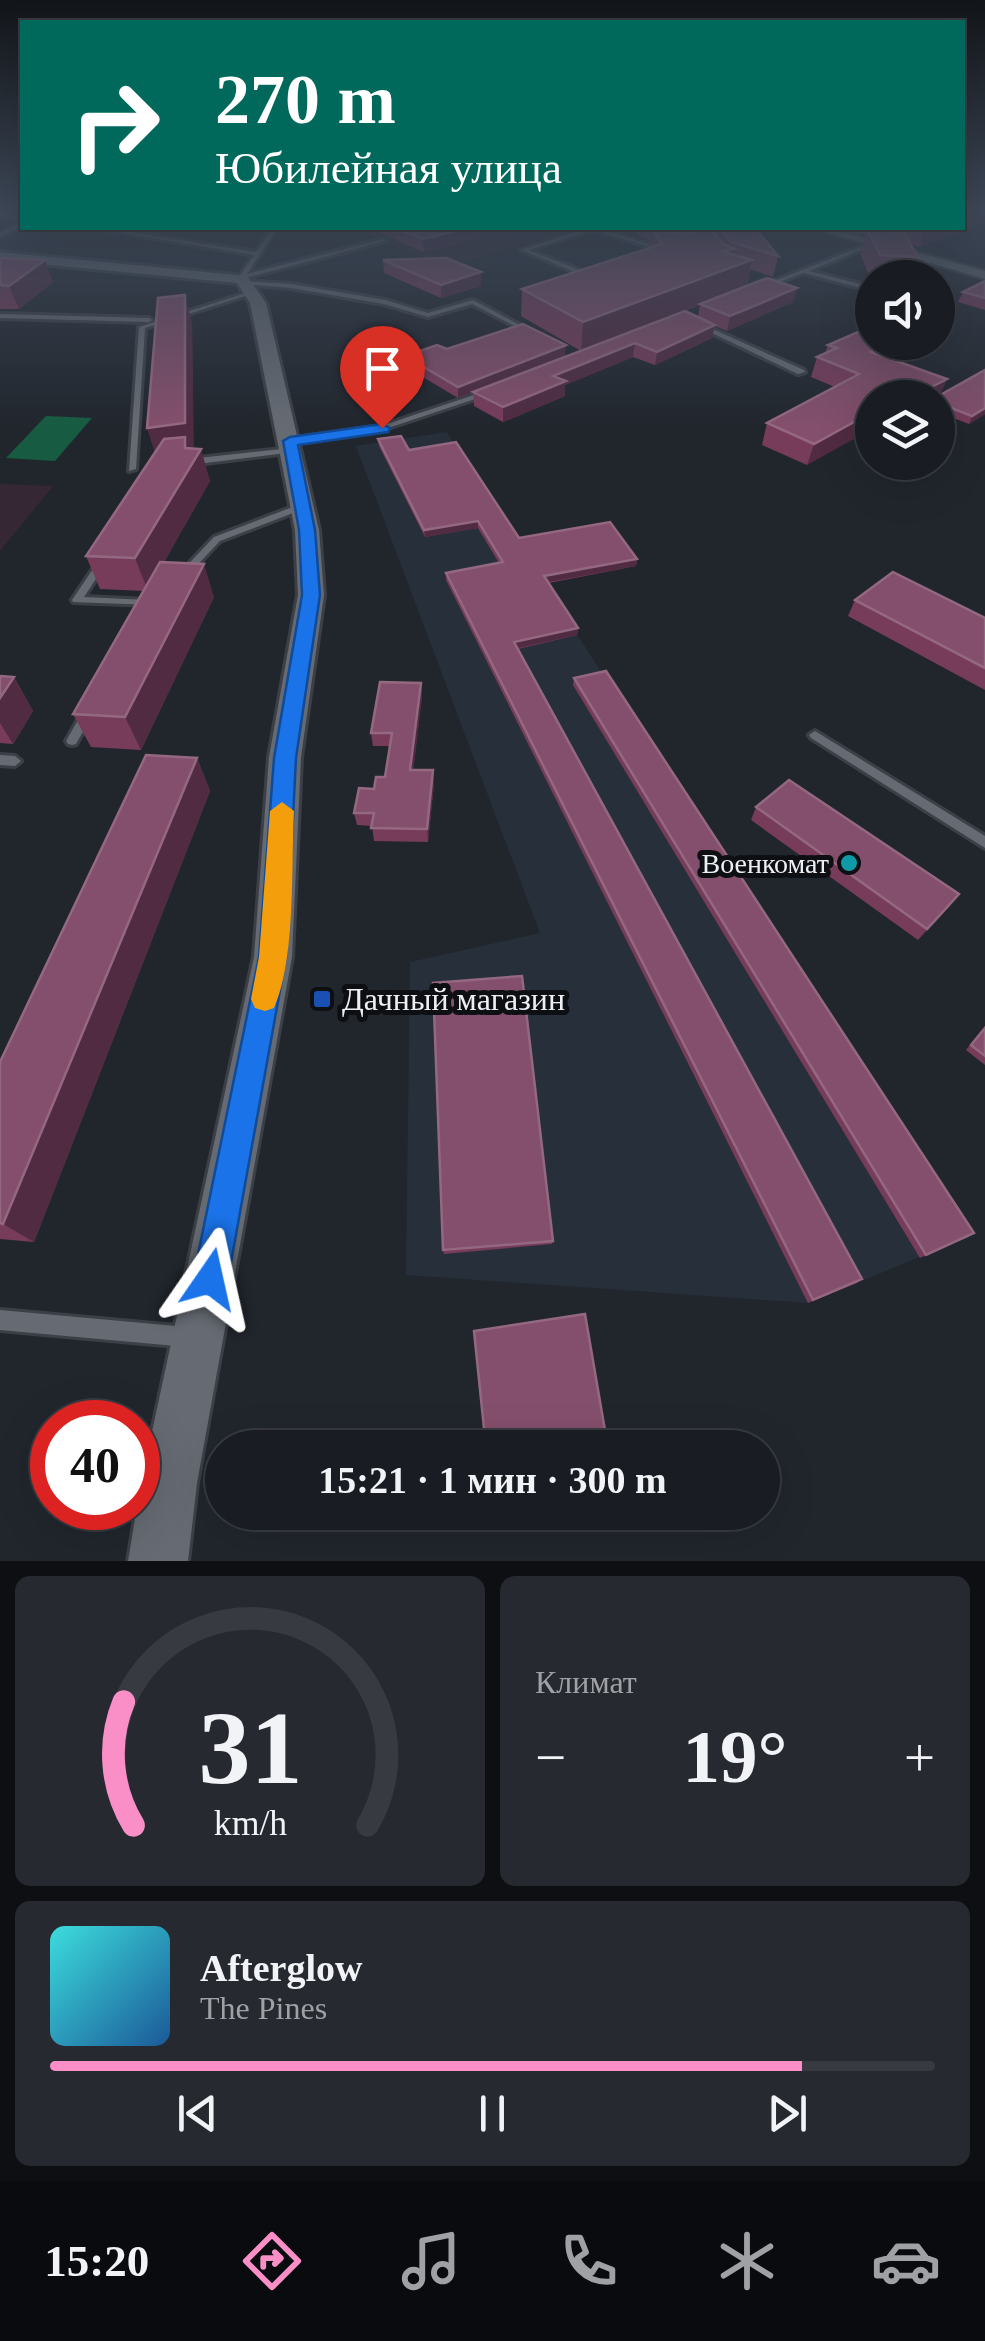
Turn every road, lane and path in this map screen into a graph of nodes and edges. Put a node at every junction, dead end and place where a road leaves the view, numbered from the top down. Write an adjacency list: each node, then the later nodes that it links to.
1 (235, 282): 5 (street)
2 (249, 282): 5 (lane)
3 (765, 282): 6 (lane)
4 (776, 282): 6 (lane)
5 (245, 283): 10 (lane); 11 (lane); 14 (street)
6 (771, 284): 7 (lane)
7 (753, 291)
8 (0, 316): 10 (lane)
9 (684, 318): 12 (lane)
10 (162, 321): 16 (lane)
11 (544, 339)
12 (801, 372)
13 (496, 390): 14 (lane)
14 (291, 446): 15 (lane); 17 (street)
15 (184, 463)
16 (146, 471)
17 (303, 506): 19 (lane); 28 (street)
18 (106, 555): 21 (lane)
19 (178, 580)
20 (163, 592): 21 (lane)
21 (148, 603): 22 (lane)
22 (139, 620)
23 (91, 706): 25 (lane)
24 (815, 735): 26 (lane)
25 (72, 741)
26 (985, 843)
27 (0, 1320): 28 (lane)
28 (199, 1338): 29 (street)
29 (158, 1561)

